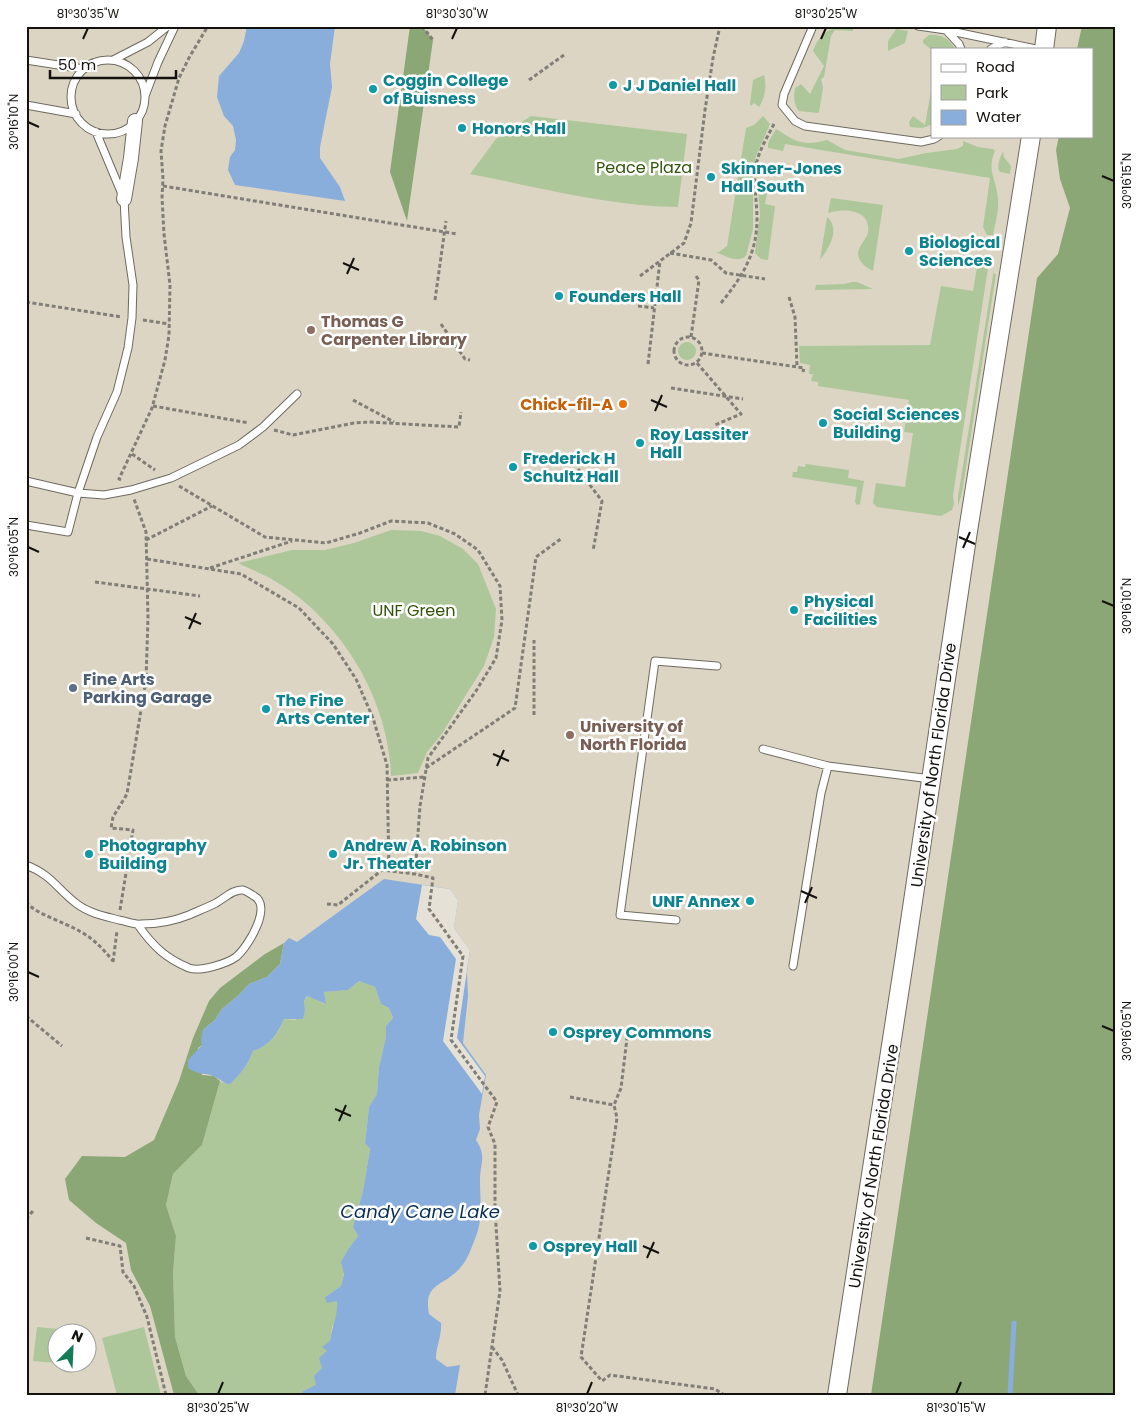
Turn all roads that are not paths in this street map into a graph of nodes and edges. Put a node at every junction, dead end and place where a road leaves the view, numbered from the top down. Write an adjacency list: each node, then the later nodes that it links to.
1 (168, 26): 13 (lane)
2 (175, 26): 15 (lane)
3 (813, 26): 20 (lane)
4 (918, 26): 6 (lane)
5 (1047, 26): 11 (street)
6 (946, 30): 7 (lane); 8 (lane)
7 (1005, 42): 9 (lane); 10 (lane)
8 (961, 48)
9 (993, 48)
10 (1032, 48)
11 (1044, 48)
12 (26, 60): 14 (lane)
13 (113, 60): 14 (lane); 15 (lane)
14 (84, 69): 17 (lane)
15 (145, 96): 18 (lane)
16 (26, 105): 17 (lane)
17 (76, 114): 19 (lane)
18 (135, 121): 19 (lane); 22 (street)
19 (96, 132): 22 (lane)
20 (936, 138)
21 (1030, 138): 30 (street, University of North Florida Drive)
22 (124, 199): 25 (lane)
23 (297, 394): 25 (lane)
24 (26, 481): 25 (lane)
25 (78, 493): 26 (lane)
26 (26, 525)
27 (717, 666): 32 (lane)
28 (763, 749): 29 (lane)
29 (828, 766): 30 (lane); 34 (lane)
30 (931, 779): 35 (street, University of North Florida Drive)
31 (26, 865): 33 (lane)
32 (676, 920)
33 (138, 925): 33 (lane)
34 (793, 966)
35 (837, 1395)

